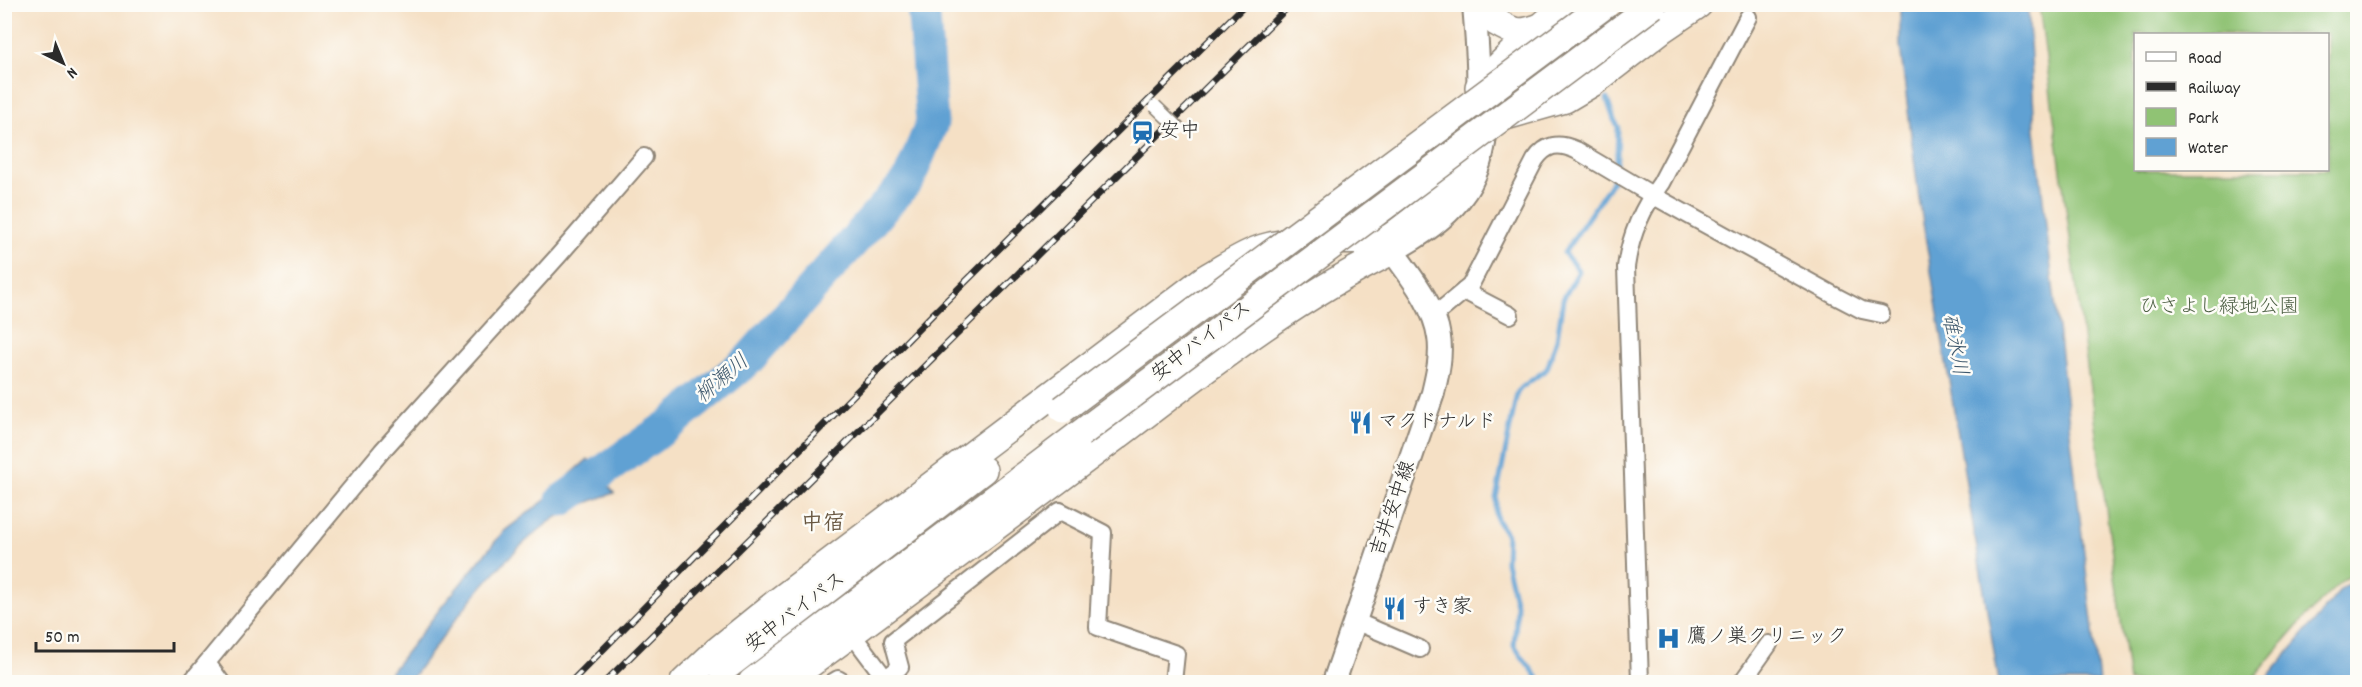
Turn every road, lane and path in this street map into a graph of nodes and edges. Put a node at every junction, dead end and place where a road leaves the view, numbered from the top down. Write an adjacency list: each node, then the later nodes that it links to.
1 (1474, 4): 9 (main road)
2 (1491, 4): 8 (highway)
3 (1570, 4): 8 (highway)
4 (1606, 4): 31 (highway, 安中バイパス, bridge)
5 (1699, 4): 11 (highway)
6 (1653, 5): 32 (highway, 安中バイパス, bridge)
7 (1748, 17): 14 (street)
8 (1538, 28): 9 (highway)
9 (1479, 87): 11 (main road); 15 (main road)
10 (1155, 106): 12 (street, bridge)
11 (1486, 121): 15 (main road)
12 (1179, 129)
13 (644, 157): 26 (street)
14 (1652, 195): 16 (street); 18 (street); 38 (street)
15 (1388, 245): 17 (highway); 20 (main road, 吉井安中線); 21 (highway)
16 (1464, 291): 19 (street); 20 (street)
17 (1167, 309): 21 (highway); 30 (highway)
18 (1881, 314)
19 (1510, 315)
20 (1434, 316): 22 (main road, 吉井安中線)
21 (1213, 363): 23 (highway)
22 (1355, 621): 25 (street); 37 (main road, 吉井安中線)
23 (852, 634): 27 (street); 33 (highway)
24 (1768, 644): 39 (street)
25 (1420, 649)
26 (207, 663): 28 (street); 29 (street)
27 (884, 681): 36 (street)
28 (191, 682)
29 (221, 682)
30 (684, 682)
31 (705, 682)
32 (752, 682)
33 (785, 682)
34 (833, 682): 35 (street)
35 (843, 682)
36 (1173, 682)
37 (1334, 682)
38 (1640, 682)
39 (1743, 682)

